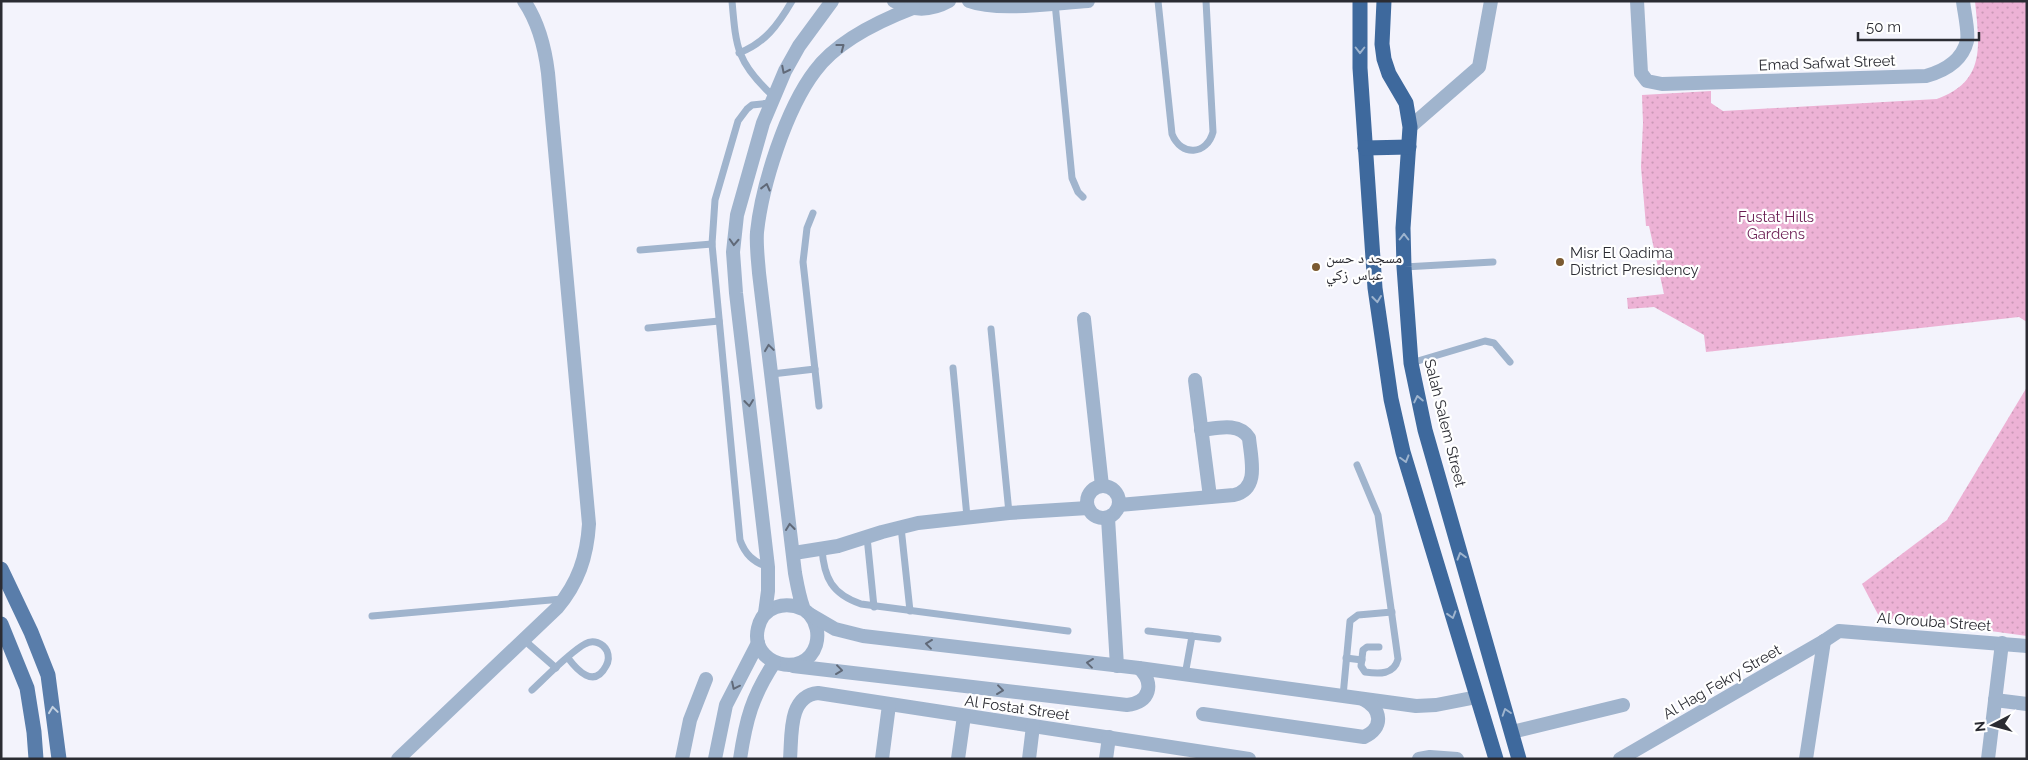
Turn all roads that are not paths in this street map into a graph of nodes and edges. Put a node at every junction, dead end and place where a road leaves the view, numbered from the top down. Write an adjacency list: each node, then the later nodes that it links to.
1 (524, 1): 57 (street)
2 (732, 1): 18 (lane)
3 (792, 1): 18 (lane)
4 (832, 1): 19 (street, one-way to 19)
5 (894, 1): 17 (street)
6 (950, 1): 17 (street)
7 (969, 1): 16 (street)
8 (1088, 1): 16 (street)
9 (1158, 1): 10 (lane)
10 (1206, 1)
11 (1360, 1): 22 (highway, one-way to 22)
12 (1384, 1): 20 (highway, Salah Salem Street)
13 (1491, 1): 20 (street)
14 (1637, 1): 15 (street, Emad Safwat Street)
15 (1962, 1)
16 (1055, 3): 23 (lane)
17 (913, 8): 29 (street, one-way to 17)
18 (739, 53): 19 (lane)
19 (772, 99): 25 (lane); 30 (street, one-way to 30)
20 (1410, 127): 21 (highway, Salah Salem Street)
21 (1409, 147): 22 (highway); 28 (highway, Salah Salem Street, one-way to 21)
22 (1365, 148): 88 (highway, one-way to 88)
23 (1083, 197)
24 (813, 213): 38 (lane)
25 (712, 244): 26 (lane); 32 (lane)
26 (640, 250)
27 (1493, 262): 28 (lane)
28 (1404, 267): 36 (highway, Salah Salem Street)
29 (759, 273): 30 (street); 39 (street, one-way to 29)
30 (735, 275): 55 (street, one-way to 55)
31 (1084, 319): 44 (street)
32 (719, 321): 33 (lane); 55 (lane)
33 (648, 328)
34 (991, 330): 48 (lane)
35 (1510, 362): 36 (lane)
36 (1411, 363): 97 (highway, Salah Salem Street, one-way to 36)
37 (953, 368): 49 (lane)
38 (815, 369): 39 (lane); 41 (lane)
39 (772, 374): 54 (street, one-way to 39)
40 (1195, 380): 42 (street)
41 (819, 406)
42 (1201, 430): 45 (street); 45 (street)
43 (1357, 465): 61 (lane)
44 (1102, 486): 46 (street); 47 (street)
45 (1210, 497): 46 (street)
46 (1119, 505): 50 (street)
47 (1088, 508): 48 (street); 50 (street)
48 (1009, 513): 49 (street)
49 (967, 517): 51 (street)
50 (1108, 518): 81 (street)
51 (901, 527): 52 (street); 59 (lane)
52 (867, 537): 53 (street); 58 (lane)
53 (822, 549): 54 (street); 58 (lane)
54 (794, 553): 60 (street)
55 (768, 567): 62 (street)
56 (1, 569): 101 (main road, one-way to 56)
57 (565, 598): 63 (lane); 70 (street)
58 (874, 607): 59 (lane)
59 (910, 611): 65 (lane)
60 (807, 612): 62 (street); 80 (street); 81 (street, one-way to 60)
61 (1392, 612): 77 (lane); 78 (lane)
62 (765, 613): 72 (street)
63 (372, 616)
64 (1, 624): 100 (main road)
65 (1068, 631)
66 (1148, 631): 68 (lane)
67 (1838, 631): 71 (street, Al Hag Fekry Street); 73 (street, Al Orouba Street)
68 (1192, 636): 69 (lane); 84 (lane)
69 (1218, 639)
70 (524, 640): 82 (lane); 102 (street)
71 (1824, 642): 116 (street, Al Hag Fekry Street); 117 (street)
72 (758, 643): 79 (street); 104 (street, one-way to 104)
73 (2002, 643): 74 (street, Al Orouba Street); 90 (street)
74 (2027, 646)
75 (1379, 647): 78 (lane)
76 (568, 658): 76 (lane); 82 (lane)
77 (1346, 658): 78 (lane); 87 (lane)
78 (1362, 660)
79 (774, 663): 80 (street); 105 (street)
80 (790, 666): 83 (street, one-way to 83)
81 (1117, 666): 83 (street)
82 (556, 668): 86 (lane)
83 (1139, 668): 84 (street)
84 (1186, 676): 87 (street)
85 (706, 679): 103 (street)
86 (532, 690)
87 (1343, 696): 89 (street)
88 (1477, 697): 89 (street); 114 (highway)
89 (1363, 699): 94 (street)
90 (1995, 700): 92 (street); 118 (street)
91 (889, 704): 95 (street, Al Fostat Street); 106 (street, Al Fostat Street); 107 (street)
92 (2027, 704)
93 (1623, 705): 97 (street)
94 (1203, 714)
95 (964, 716): 96 (street, Al Fostat Street); 108 (street)
96 (1033, 726): 98 (street, Al Fostat Street); 109 (street)
97 (1512, 732): 115 (highway, Salah Salem Street)
98 (1109, 737): 99 (street, Al Fostat Street); 110 (street)
99 (1184, 753): 111 (street, Al Fostat Street)
100 (36, 759)
101 (59, 759)
102 (398, 759)
103 (682, 759)
104 (715, 759)
105 (740, 759)
106 (790, 759)
107 (882, 759)
108 (958, 759)
109 (1029, 759)
110 (1106, 759)
111 (1249, 759)
112 (1419, 759): 113 (street)
113 (1457, 759)
114 (1496, 759)
115 (1519, 759)
116 (1620, 759)
117 (1806, 759)
118 (1988, 759)

